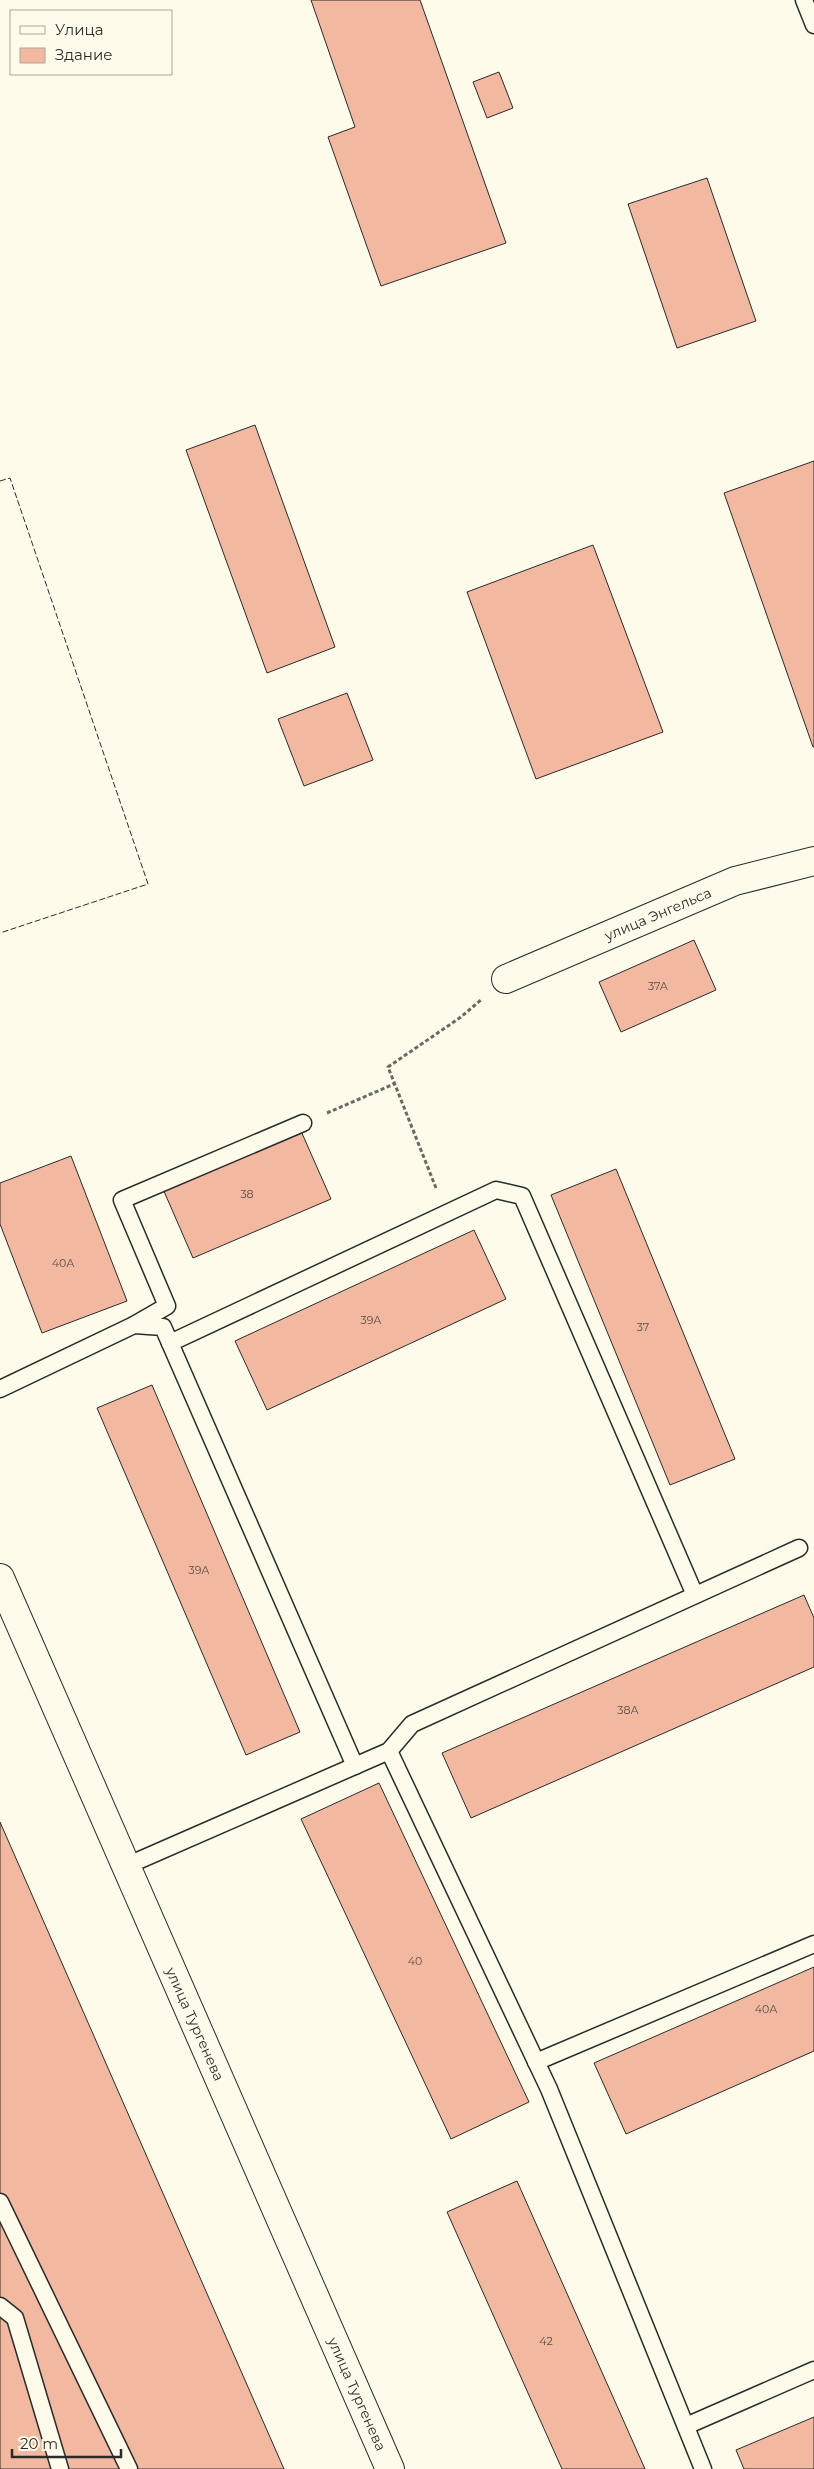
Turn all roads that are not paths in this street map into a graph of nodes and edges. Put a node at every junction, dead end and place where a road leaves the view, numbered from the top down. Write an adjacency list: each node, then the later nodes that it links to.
1 (804, 0): 2 (lane)
2 (814, 25)
3 (814, 861): 4 (street, улица Энгельса)
4 (506, 979)
5 (303, 1123): 6 (lane)
6 (134, 1325): 7 (lane); 8 (lane)
7 (170, 1343): 11 (lane); 13 (lane)
8 (0, 1389)
9 (799, 1548): 11 (lane)
10 (0, 1578): 14 (street, улица Тургенева)
11 (694, 1595): 12 (lane)
12 (389, 1751): 13 (lane); 16 (lane)
13 (355, 1766): 14 (lane)
14 (126, 1866): 23 (street, улица Тургенева)
15 (814, 1944): 16 (lane)
16 (536, 2062): 20 (lane)
17 (1, 2206): 22 (lane)
18 (0, 2306): 21 (lane)
19 (814, 2370): 20 (lane)
20 (686, 2426): 24 (lane)
21 (60, 2469)
22 (130, 2469)
23 (390, 2469)
24 (704, 2469)

